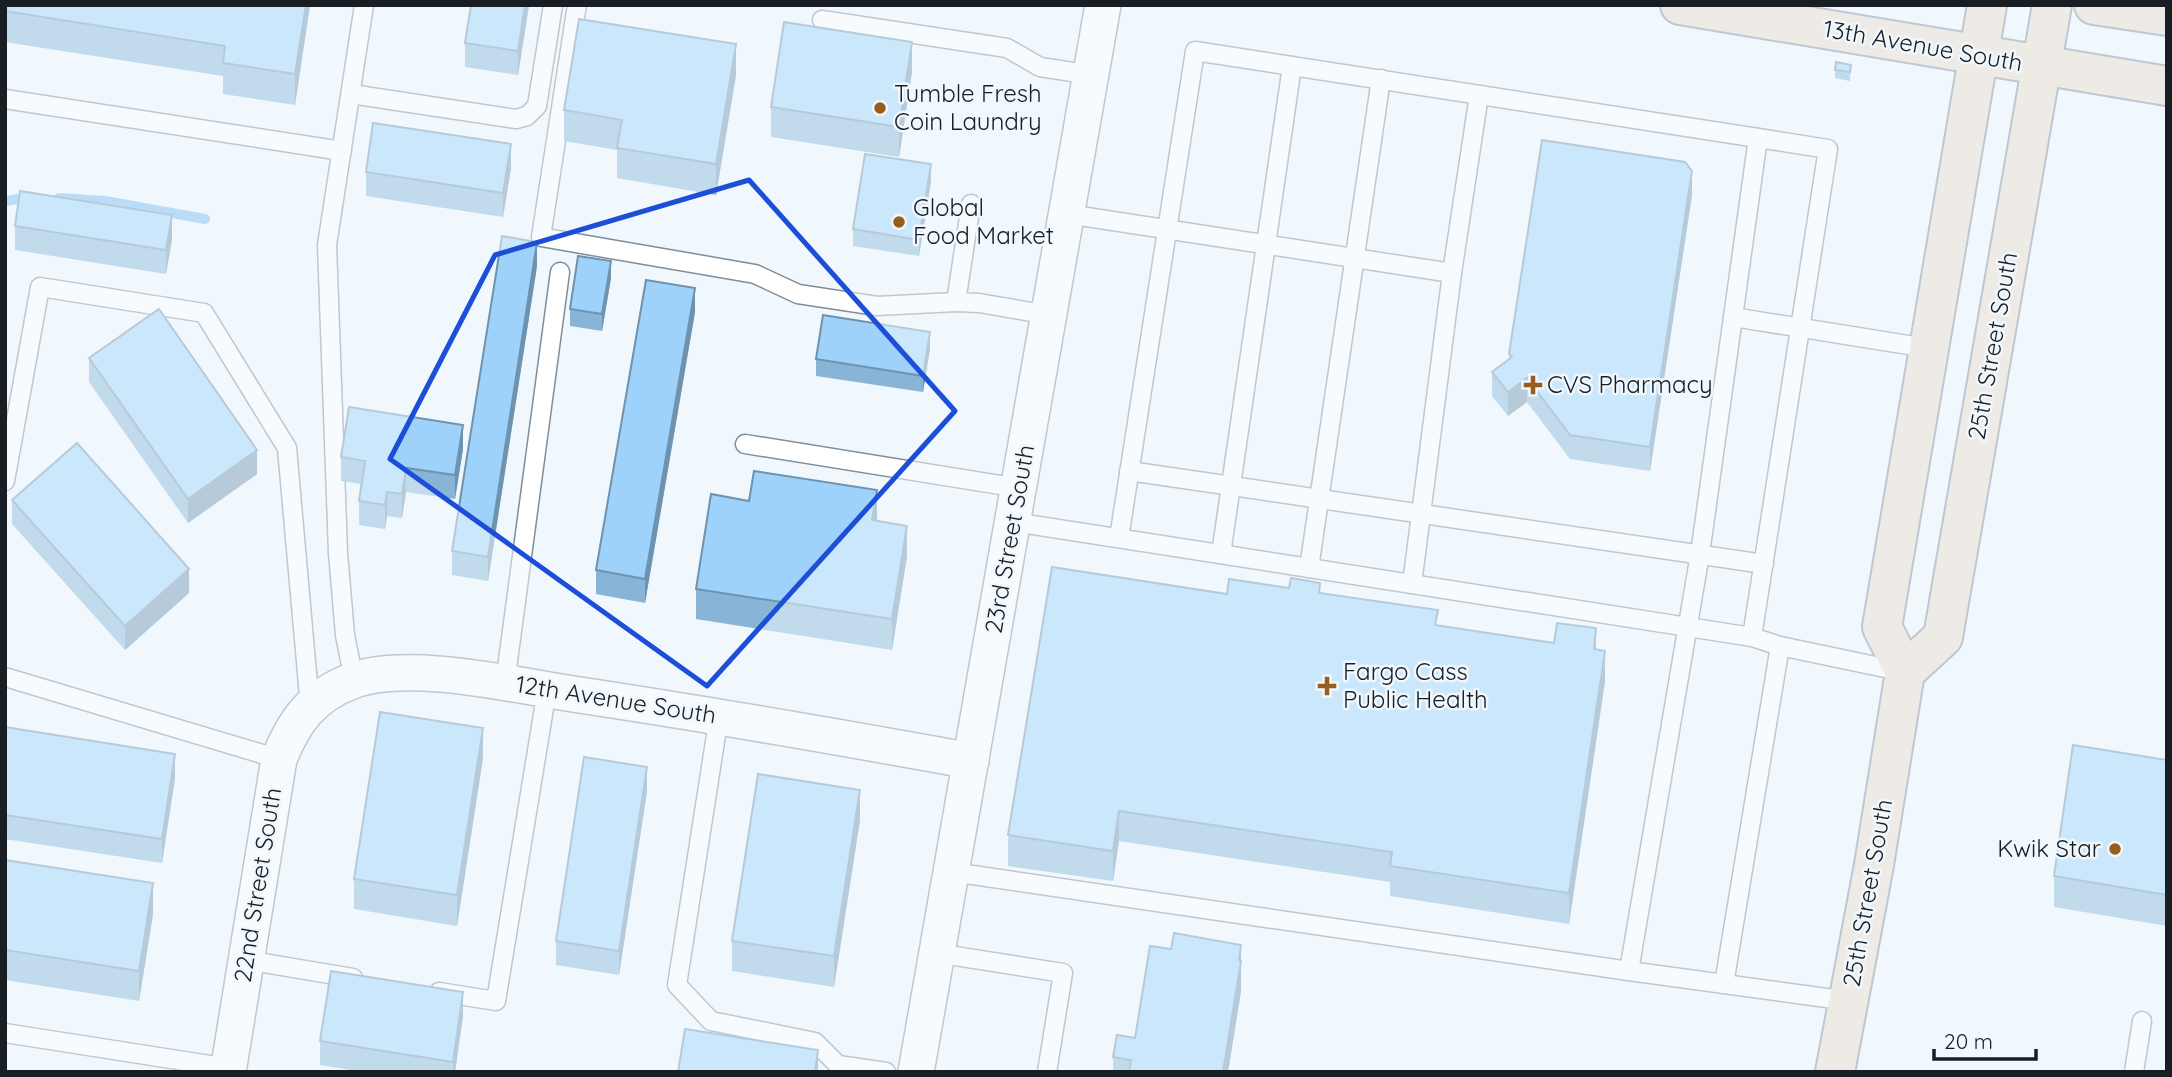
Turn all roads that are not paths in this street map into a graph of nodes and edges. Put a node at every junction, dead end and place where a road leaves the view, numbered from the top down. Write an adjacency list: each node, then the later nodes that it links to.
1 (364, 5): 17 (lane)
2 (553, 5): 17 (lane)
3 (577, 5): 29 (lane)
4 (1103, 5): 14 (street, 23rd Street South)
5 (1680, 5): 11 (main road, 13th Avenue South)
6 (1987, 5): 11 (main road)
7 (2052, 5): 13 (main road, 25th Street South)
8 (2094, 5): 9 (main road)
9 (2167, 16)
10 (822, 20): 14 (lane)
11 (1977, 55): 13 (main road, 13th Avenue South); 33 (main road)
12 (1292, 66): 15 (lane); 24 (lane); 25 (lane)
13 (2042, 66): 16 (main road, 13th Avenue South); 50 (main road, 25th Street South)
14 (1091, 75): 23 (street, 23rd Street South)
15 (1381, 79): 18 (lane); 26 (lane)
16 (2167, 86)
17 (351, 94): 21 (lane)
18 (1479, 95): 20 (lane); 28 (lane)
19 (5, 100): 21 (lane)
20 (1758, 138): 31 (lane); 32 (lane)
21 (342, 151): 52 (lane)
22 (971, 204): 29 (lane)
23 (1067, 214): 24 (lane); 30 (street, 23rd Street South)
24 (1167, 229): 25 (lane); 35 (lane)
25 (1266, 244): 26 (lane); 37 (lane)
26 (1355, 258): 28 (lane); 38 (lane)
27 (560, 272): 53 (lane)
28 (1452, 273): 40 (lane)
29 (956, 302): 30 (lane)
30 (1049, 315): 39 (street, 23rd Street South)
31 (1733, 317): 32 (lane); 43 (lane)
32 (1800, 327): 33 (lane); 44 (lane)
33 (1927, 348): 50 (main road)
34 (745, 444): 39 (lane)
35 (1129, 471): 37 (lane); 41 (lane)
36 (5, 481): 55 (lane)
37 (1230, 486): 38 (lane); 42 (lane)
38 (1319, 499): 40 (lane); 45 (lane)
39 (1016, 505): 41 (lane); 58 (street, 23rd Street South)
40 (1422, 514): 43 (lane); 46 (lane)
41 (1119, 538): 42 (lane)
42 (1221, 554): 45 (lane)
43 (1700, 554): 44 (lane); 47 (lane)
44 (1763, 564): 48 (lane)
45 (1309, 568): 46 (lane)
46 (1412, 584): 47 (lane)
47 (1687, 627): 48 (lane); 62 (lane)
48 (1752, 637): 49 (lane)
49 (1780, 646): 50 (lane); 64 (lane)
50 (1905, 672): 66 (main road, 25th Street South)
51 (5, 677): 57 (lane)
52 (354, 680): 53 (street, 12th Avenue South); 55 (street, 12th Avenue South)
53 (505, 683): 54 (street, 12th Avenue South)
54 (547, 690): 56 (street, 12th Avenue South); 65 (lane)
55 (310, 706): 57 (street, 22nd Street South)
56 (719, 716): 58 (street, 12th Avenue South); 70 (lane)
57 (279, 759): 61 (street, 22nd Street South)
58 (971, 761): 59 (street, 23rd Street South)
59 (951, 872): 60 (street, 23rd Street South); 62 (lane)
60 (936, 953): 71 (street, 23rd Street South); 72 (lane)
61 (246, 960): 63 (lane); 69 (street, 22nd Street South)
62 (1629, 971): 64 (lane)
63 (377, 981)
64 (1724, 984): 66 (lane)
65 (416, 988)
66 (1848, 1001): 73 (main road, 25th Street South)
67 (2142, 1021): 74 (lane)
68 (5, 1033): 69 (lane)
69 (228, 1070)
70 (886, 1072)
71 (916, 1072)
72 (1047, 1072)
73 (1835, 1072)
74 (2134, 1072)

